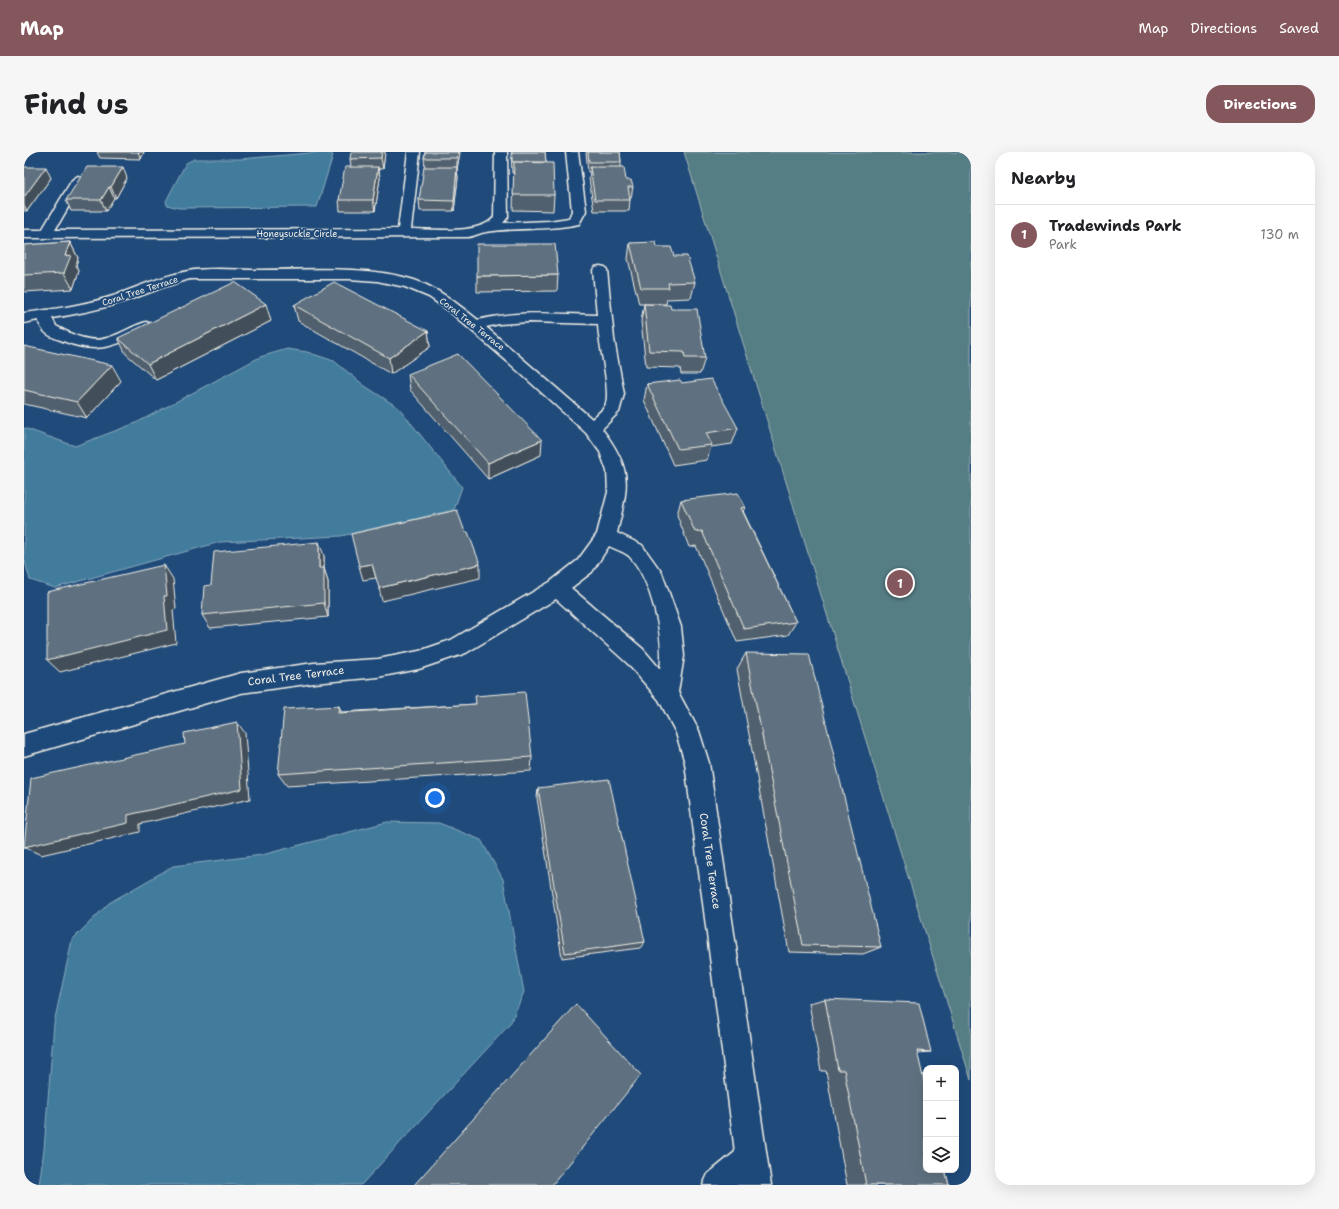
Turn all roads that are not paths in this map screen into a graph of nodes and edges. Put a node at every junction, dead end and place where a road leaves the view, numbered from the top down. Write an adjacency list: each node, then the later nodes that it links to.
1 (414, 152): 8 (street)
2 (501, 152): 5 (street, Honeysuckle Circle)
3 (572, 152): 5 (street)
4 (78, 180): 7 (street)
5 (487, 228): 8 (street, Honeysuckle Circle)
6 (24, 234): 7 (street, Honeysuckle Circle)
7 (46, 234): 8 (street, Honeysuckle Circle)
8 (404, 234)
9 (600, 270): 13 (street)
10 (44, 316): 11 (street, Coral Tree Terrace); 12 (street); 14 (street, Coral Tree Terrace)
11 (24, 318)
12 (162, 320)
13 (605, 320): 14 (street); 15 (street)
14 (475, 325): 15 (street, Coral Tree Terrace)
15 (592, 429): 16 (street, Coral Tree Terrace)
16 (606, 536): 17 (street, Coral Tree Terrace); 18 (street)
17 (557, 588): 18 (street, Coral Tree Terrace); 19 (street, Coral Tree Terrace)
18 (667, 693): 20 (street, Coral Tree Terrace)
19 (24, 745)
20 (753, 1172): 21 (street)
21 (719, 1185)

